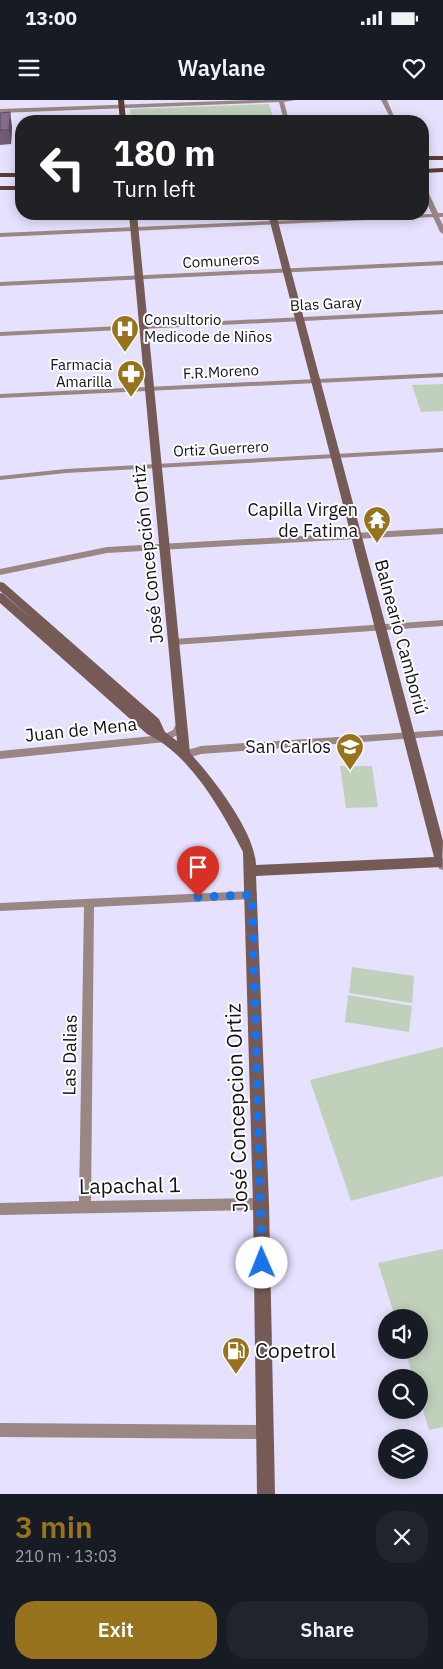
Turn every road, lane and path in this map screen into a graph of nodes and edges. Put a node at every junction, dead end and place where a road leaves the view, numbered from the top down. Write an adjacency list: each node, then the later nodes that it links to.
1 (281, 100): 2 (street); 4 (street); 6 (street)
2 (293, 100)
3 (384, 100): 7 (street)
4 (121, 103): 5 (street)
5 (0, 111)
6 (285, 115)
7 (391, 115)
8 (429, 158): 9 (main road)
9 (443, 158)
10 (443, 170): 11 (main road)
11 (429, 171)
12 (15, 175): 13 (main road)
13 (0, 176)
14 (0, 188): 15 (main road)
15 (15, 188)
16 (429, 202): 19 (street)
17 (443, 215): 19 (street)
18 (429, 216): 19 (street)
19 (435, 216): 24 (street)
20 (133, 220): 23 (street, José Concepción Ortiz)
21 (249, 220): 23 (street)
22 (274, 220): 27 (street, Balneario Camboriú)
23 (134, 229): 25 (street); 28 (street, José Concepción Ortiz)
24 (443, 232)
25 (0, 235)
26 (443, 263): 27 (street, Comuneros)
27 (287, 270): 28 (street, Comuneros); 31 (street, Balneario Camboriú)
28 (139, 277): 29 (street, Comuneros); 32 (street, José Concepción Ortiz)
29 (0, 284)
30 (443, 312): 31 (street, Blas Garay)
31 (300, 319): 32 (street, Blas Garay); 35 (street, Balneario Camboriú)
32 (144, 327): 33 (street, Blas Garay); 36 (street, José Concepción Ortiz)
33 (0, 334)
34 (443, 375): 35 (street, F.R.Moreno)
35 (316, 381): 36 (street, F.R.Moreno); 39 (street, Balneario Camboriú)
36 (150, 389): 37 (street, F.R.Moreno); 40 (street, José Concepción Ortiz)
37 (0, 396)
38 (443, 450): 39 (street, Ortiz Guerrero)
39 (336, 456): 40 (street, Ortiz Guerrero); 43 (street, Balneario Camboriú)
40 (157, 466): 41 (street, Ortiz Guerrero); 44 (street, José Concepción Ortiz)
41 (0, 478)
42 (443, 531): 43 (street)
43 (356, 536): 44 (street); 49 (street, Balneario Camboriú)
44 (165, 547): 45 (street); 50 (street, José Concepción Ortiz)
45 (0, 572)
46 (0, 585): 47 (street)
47 (4, 598): 53 (street)
48 (443, 623): 49 (street)
49 (381, 627): 50 (street); 54 (street, Balneario Camboriú)
50 (174, 642): 51 (street, José Concepción Ortiz)
51 (182, 720): 53 (street); 56 (street, José Concepción Ortiz)
52 (443, 734): 54 (street)
53 (162, 735): 55 (street, Juan de Mena); 56 (street)
54 (409, 736): 56 (street); 57 (street, Balneario Camboriú)
55 (0, 755)
56 (184, 755): 58 (street)
57 (443, 863): 58 (street)
58 (250, 871): 59 (street, José Concepcion Ortiz)
59 (252, 895): 60 (street); 62 (street, José Concepcion Ortiz)
60 (89, 902): 61 (street); 63 (street, Las Dalias)
61 (0, 907)
62 (261, 1204): 63 (street, Lapachal 1); 66 (street, José Concepcion Ortiz)
63 (85, 1207): 64 (street, Lapachal 1)
64 (0, 1209)
65 (0, 1430): 66 (street)
66 (266, 1432): 67 (street, José Concepcion Ortiz)
67 (266, 1494)

